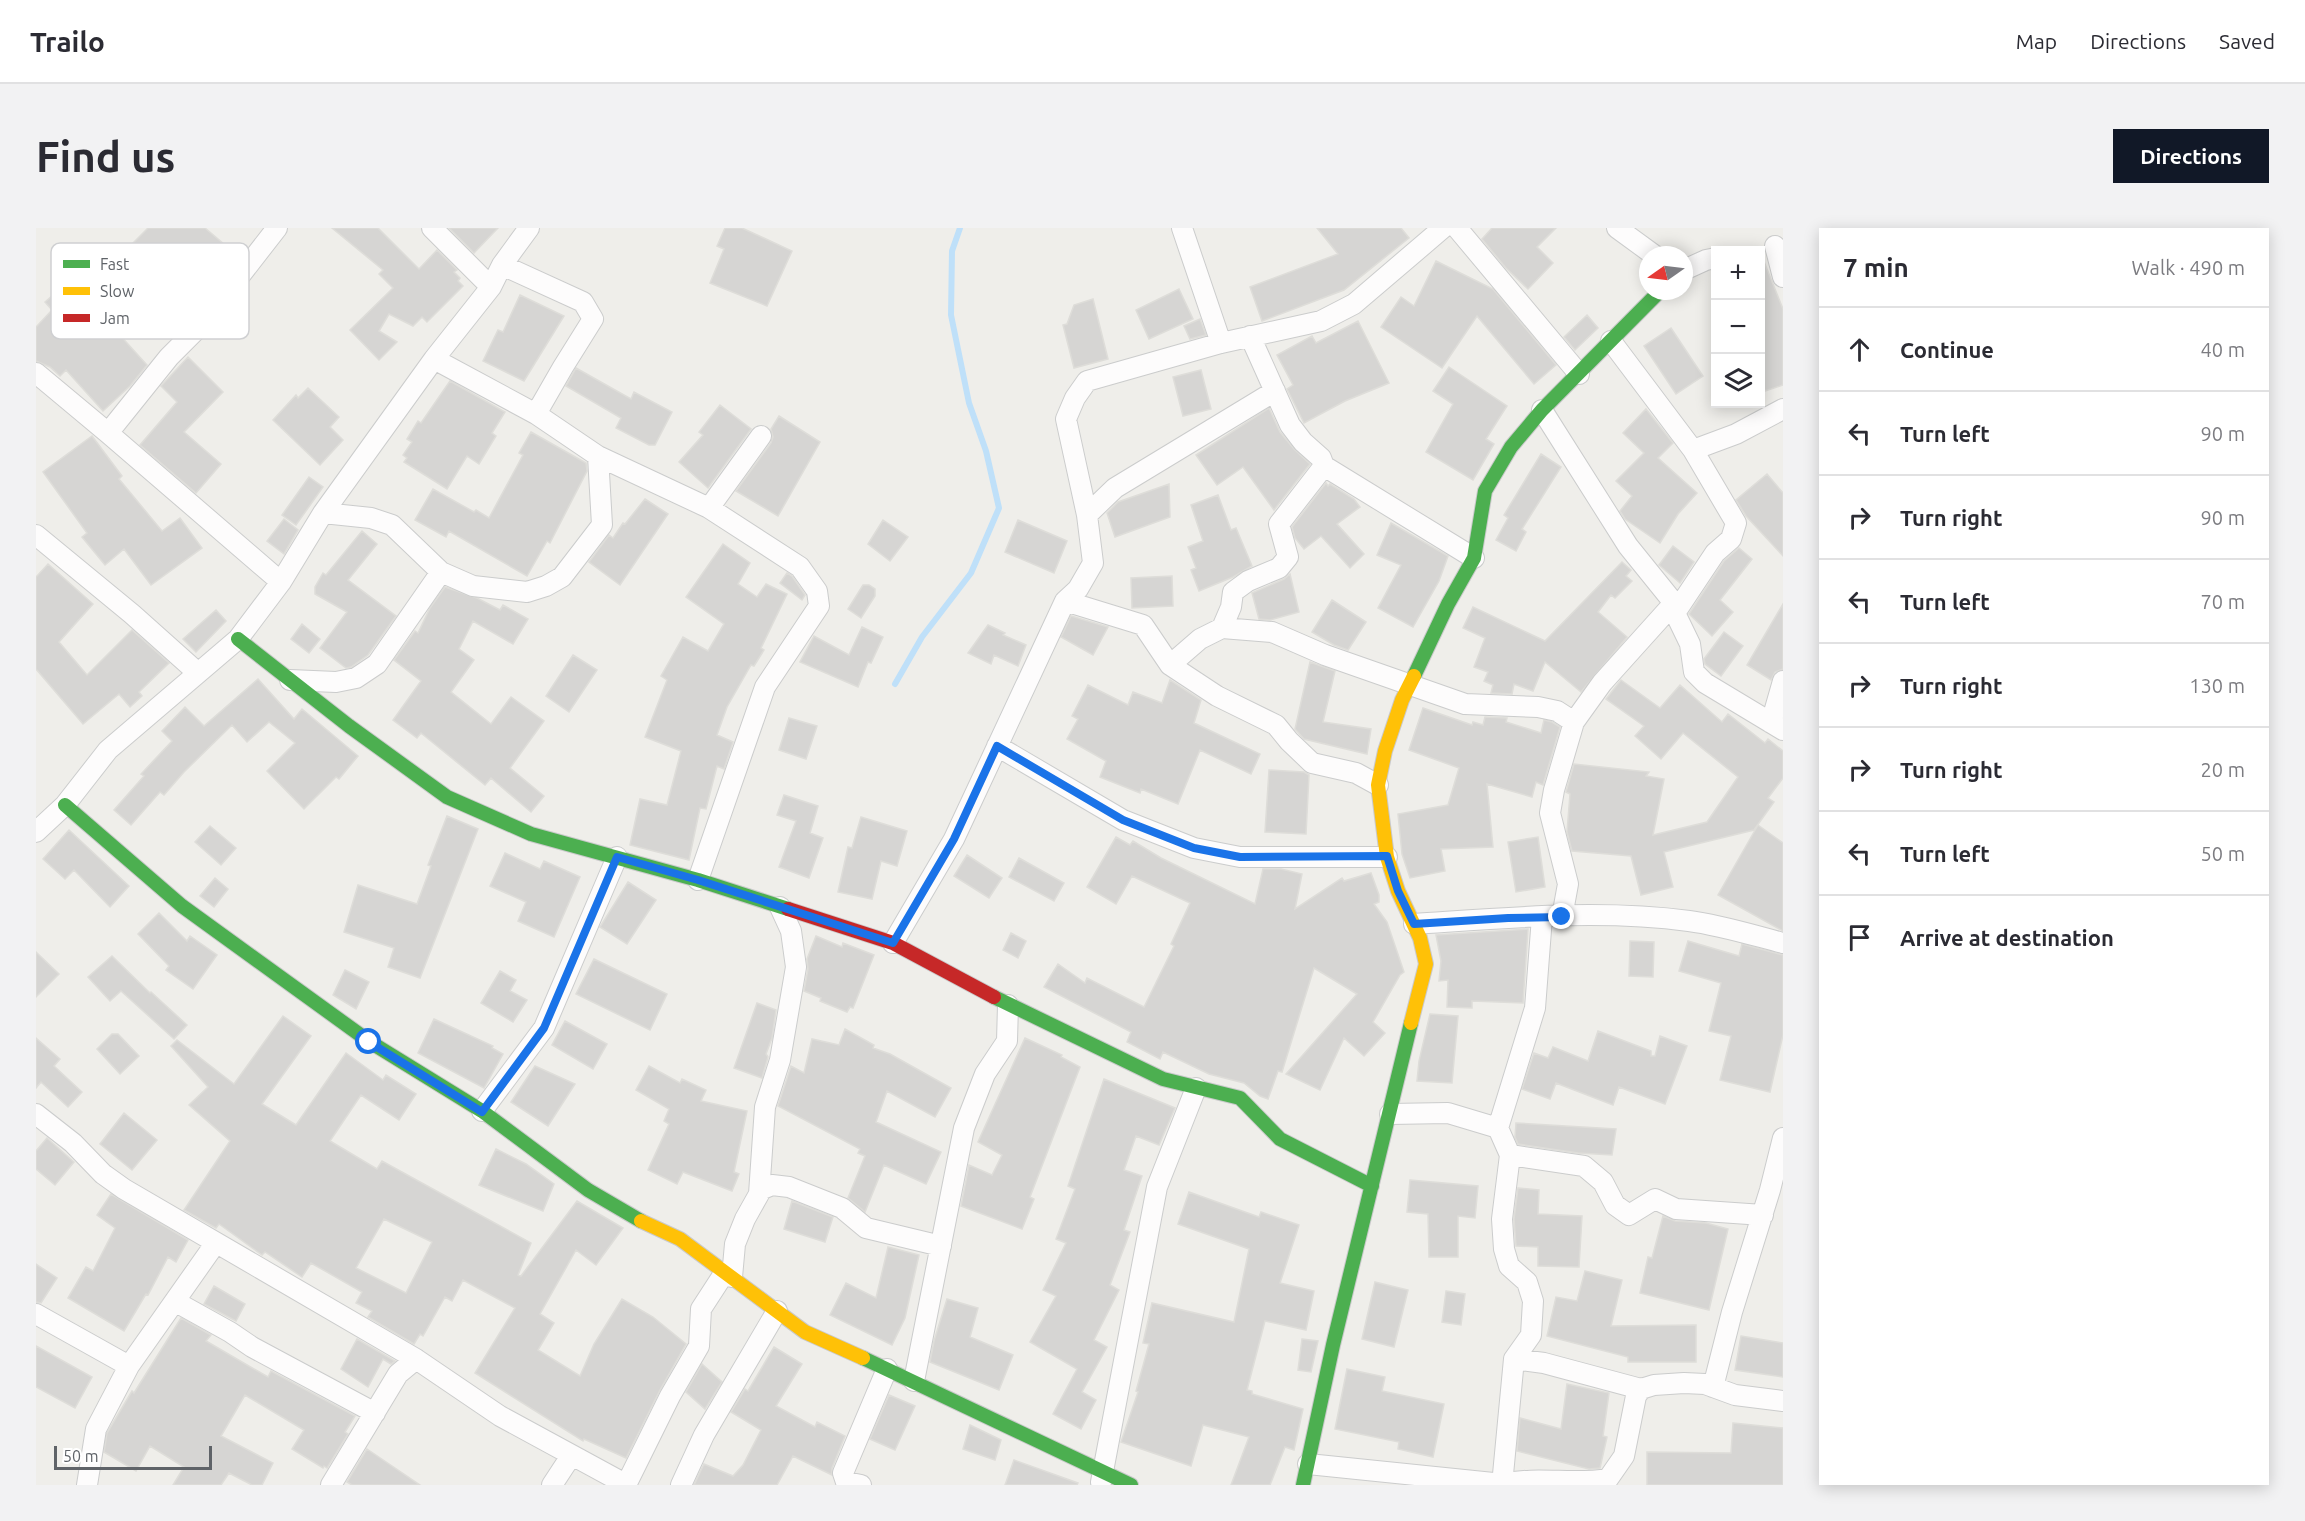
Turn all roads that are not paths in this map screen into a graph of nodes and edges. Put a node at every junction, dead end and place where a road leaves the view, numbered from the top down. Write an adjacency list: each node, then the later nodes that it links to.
1 (277, 228): 11 (street)
2 (432, 228): 15 (street)
3 (530, 228): 12 (street)
4 (1182, 228): 20 (street)
5 (1443, 228): 17 (street)
6 (1457, 228): 23 (street)
7 (1617, 228): 8 (street)
8 (1642, 246)
9 (1772, 247): 14 (street)
10 (1711, 259): 13 (street)
11 (249, 264)
12 (502, 265): 15 (street); 27 (street)
13 (1693, 266)
14 (1783, 277)
15 (491, 287): 21 (street)
16 (1651, 300): 19 (street)
17 (1250, 336): 20 (street); 24 (street)
18 (187, 339): 28 (street)
19 (1611, 341): 23 (street); 30 (street)
20 (1221, 343): 35 (street)
21 (434, 359): 27 (street); 34 (street)
22 (36, 373): 28 (street)
23 (1579, 374): 26 (street)
24 (1275, 390): 32 (street); 35 (street)
25 (1783, 409): 30 (street)
26 (1542, 410): 37 (street); 41 (street)
27 (536, 414): 31 (street)
28 (108, 433): 39 (street)
29 (761, 436): 33 (street)
30 (1693, 450): 41 (street)
31 (598, 456): 33 (street); 38 (street)
32 (1324, 466): 37 (street); 42 (street)
33 (709, 508): 57 (street)
34 (323, 513): 38 (street); 39 (street)
35 (1087, 515): 40 (street)
36 (36, 535): 45 (street)
37 (1474, 558): 48 (street)
38 (441, 572): 46 (street)
39 (281, 582): 43 (street)
40 (1065, 601): 44 (street); 51 (street)
41 (1675, 608): 49 (street); 50 (street)
42 (1222, 628): 44 (street); 48 (street)
43 (238, 639): 45 (street); 46 (street)
44 (1170, 665): 52 (street)
45 (198, 673): 53 (street)
46 (290, 680): 56 (street)
47 (1783, 681): 50 (street)
48 (1409, 685): 49 (street); 52 (street)
49 (1574, 722): 59 (street)
50 (1777, 727)
51 (997, 746): 55 (street); 62 (street)
52 (1378, 785): 55 (street)
53 (65, 805): 54 (street); 65 (street)
54 (36, 832)
55 (1387, 856): 60 (street)
56 (617, 857): 57 (street); 65 (street)
57 (698, 880): 58 (street)
58 (780, 906): 62 (street); 72 (street)
59 (1552, 917): 60 (street); 61 (street); 68 (street)
60 (1414, 924): 67 (street)
61 (1783, 942)
62 (893, 943): 63 (street)
63 (1008, 1005): 64 (street); 76 (street)
64 (1196, 1088): 71 (street); 92 (street)
65 (482, 1112): 77 (street)
66 (36, 1114): 75 (street)
67 (1390, 1114): 68 (street); 71 (street)
68 (1498, 1128): 70 (street)
69 (1783, 1138): 73 (street)
70 (1510, 1155): 74 (street); 82 (street)
71 (1372, 1186): 91 (street)
72 (760, 1190): 76 (street); 77 (street)
73 (1777, 1191): 74 (street)
74 (1763, 1215): 86 (street)
75 (215, 1244): 78 (street); 81 (street)
76 (941, 1246): 85 (street)
77 (728, 1274): 79 (street); 96 (street)
78 (176, 1302): 83 (street); 89 (street)
79 (777, 1311): 84 (street); 97 (street)
80 (36, 1314): 83 (street)
81 (416, 1359): 89 (street); 90 (street)
82 (1514, 1359): 87 (street); 101 (street)
83 (129, 1366): 93 (street)
84 (887, 1369): 85 (street); 98 (street)
85 (914, 1381): 92 (street)
86 (1713, 1387): 87 (street); 88 (street)
87 (1641, 1389): 101 (street)
88 (1783, 1401)
89 (375, 1413): 94 (street)
90 (571, 1456): 95 (street); 96 (street)
91 (1308, 1464): 100 (street); 101 (street)
92 (1102, 1479): 99 (street)
93 (87, 1485)
94 (331, 1485)
95 (552, 1485)
96 (627, 1485)
97 (681, 1485)
98 (861, 1485)
99 (1131, 1485)
100 (1303, 1485)
101 (1502, 1485)

